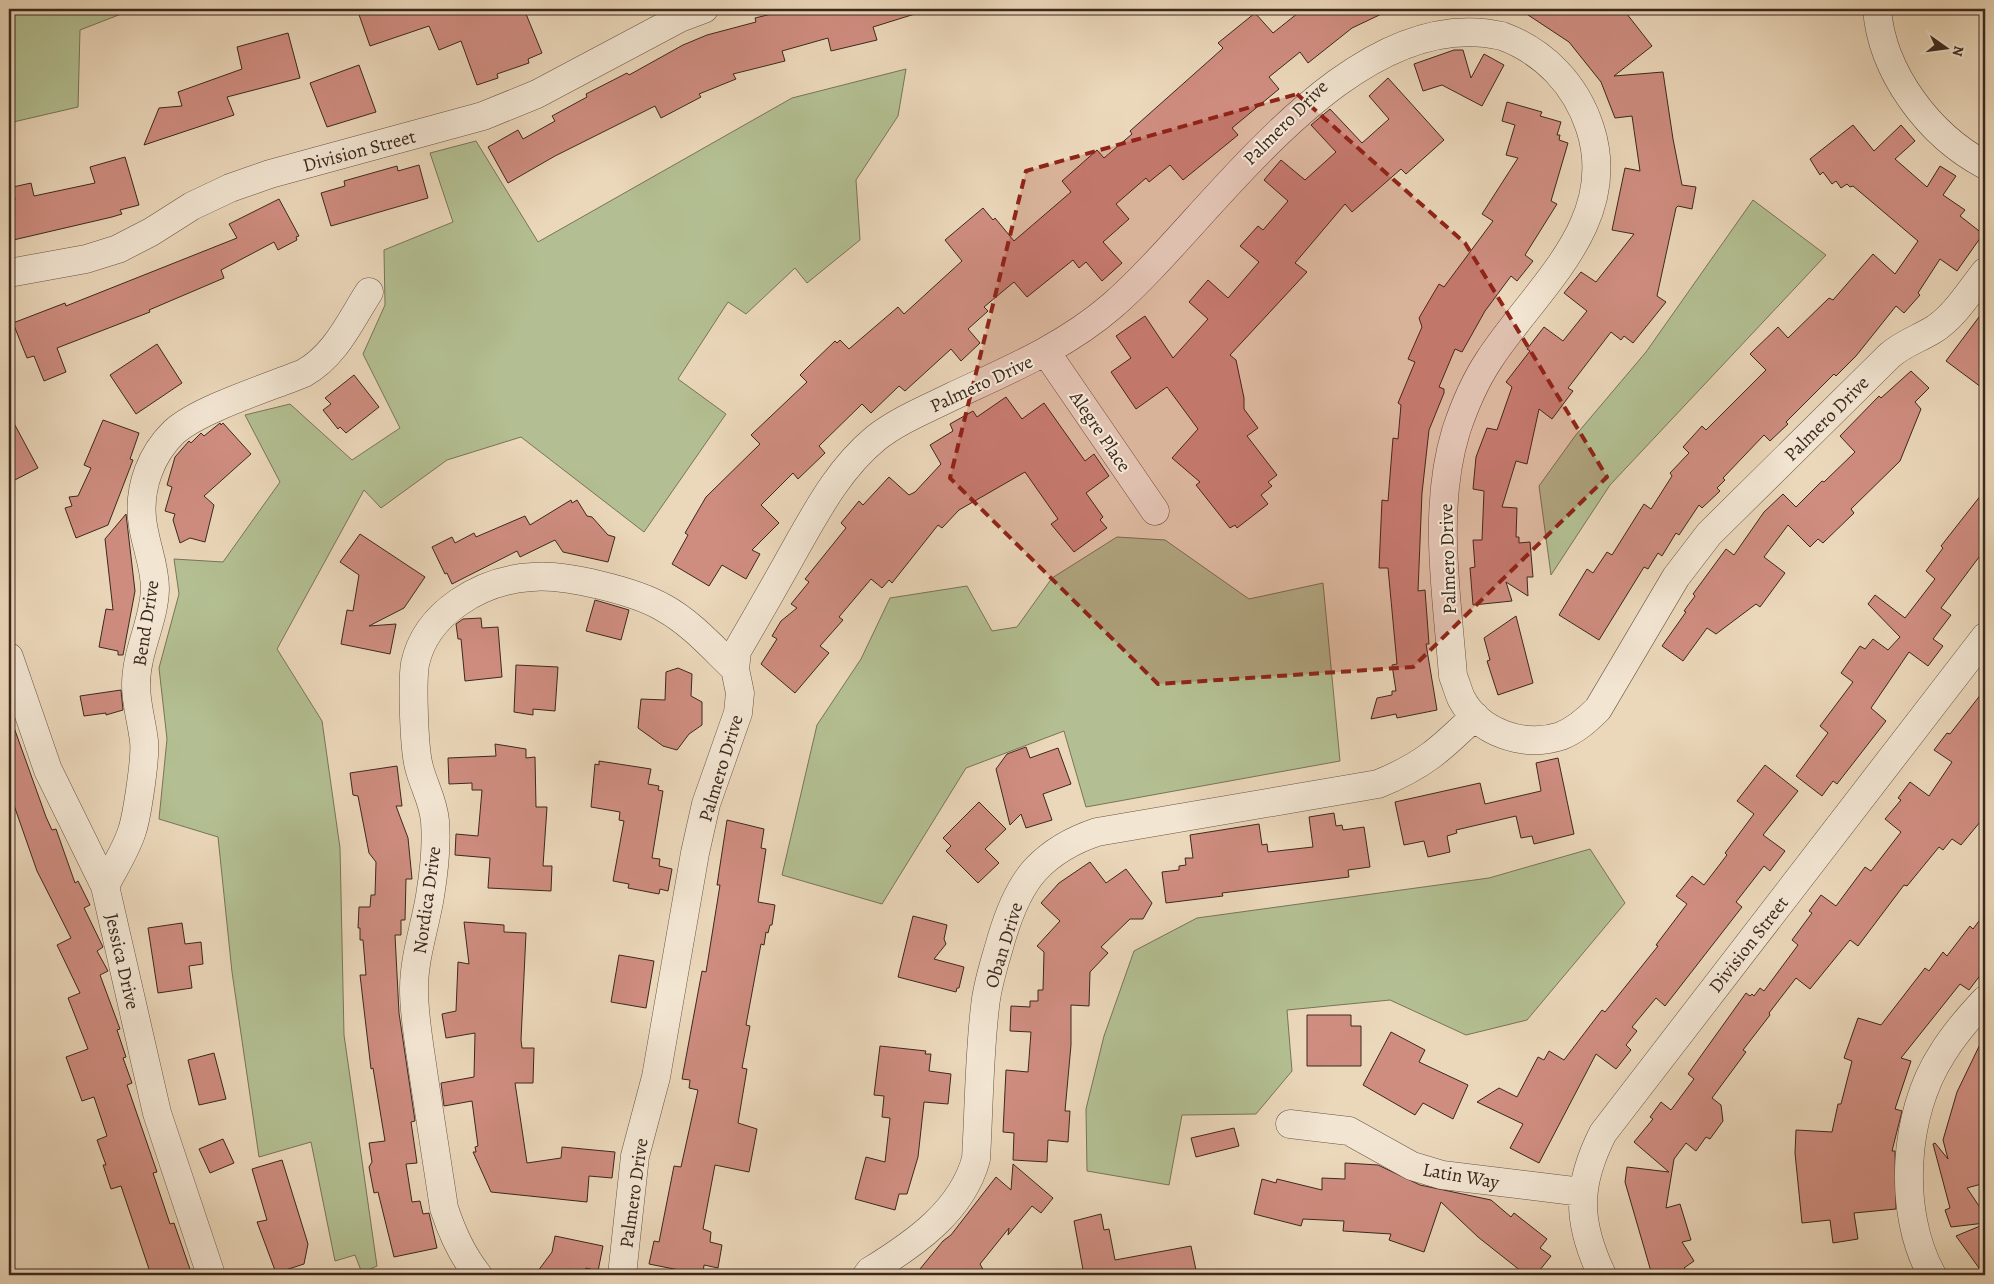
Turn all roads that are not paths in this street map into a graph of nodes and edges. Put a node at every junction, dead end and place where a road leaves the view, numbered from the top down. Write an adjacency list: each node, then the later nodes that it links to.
1 (704, 9): 5 (street, Division Street)
2 (1877, 9): 3 (street)
3 (1985, 165)
4 (1985, 272): 12 (street, Palmero Drive)
5 (9, 273)
6 (369, 292): 13 (street, Bend Drive)
7 (1046, 352): 8 (street, Alegre Place); 11 (street, Palmero Drive); 12 (street, Palmero Drive)
8 (1155, 511)
9 (1985, 637): 16 (street, Division Street)
10 (9, 656): 13 (street, Jessica Drive)
11 (735, 669): 18 (street, Nordica Drive); 19 (street, Palmero Drive)
12 (1476, 716): 20 (street, Oban Drive)
13 (105, 886): 17 (street, Jessica Drive)
14 (1985, 1000): 22 (street)
15 (1290, 1124): 16 (street, Latin Way)
16 (1582, 1192): 21 (street, Division Street)
17 (211, 1275)
18 (478, 1275)
19 (622, 1275)
20 (867, 1275)
21 (1602, 1275)
22 (1932, 1275)

